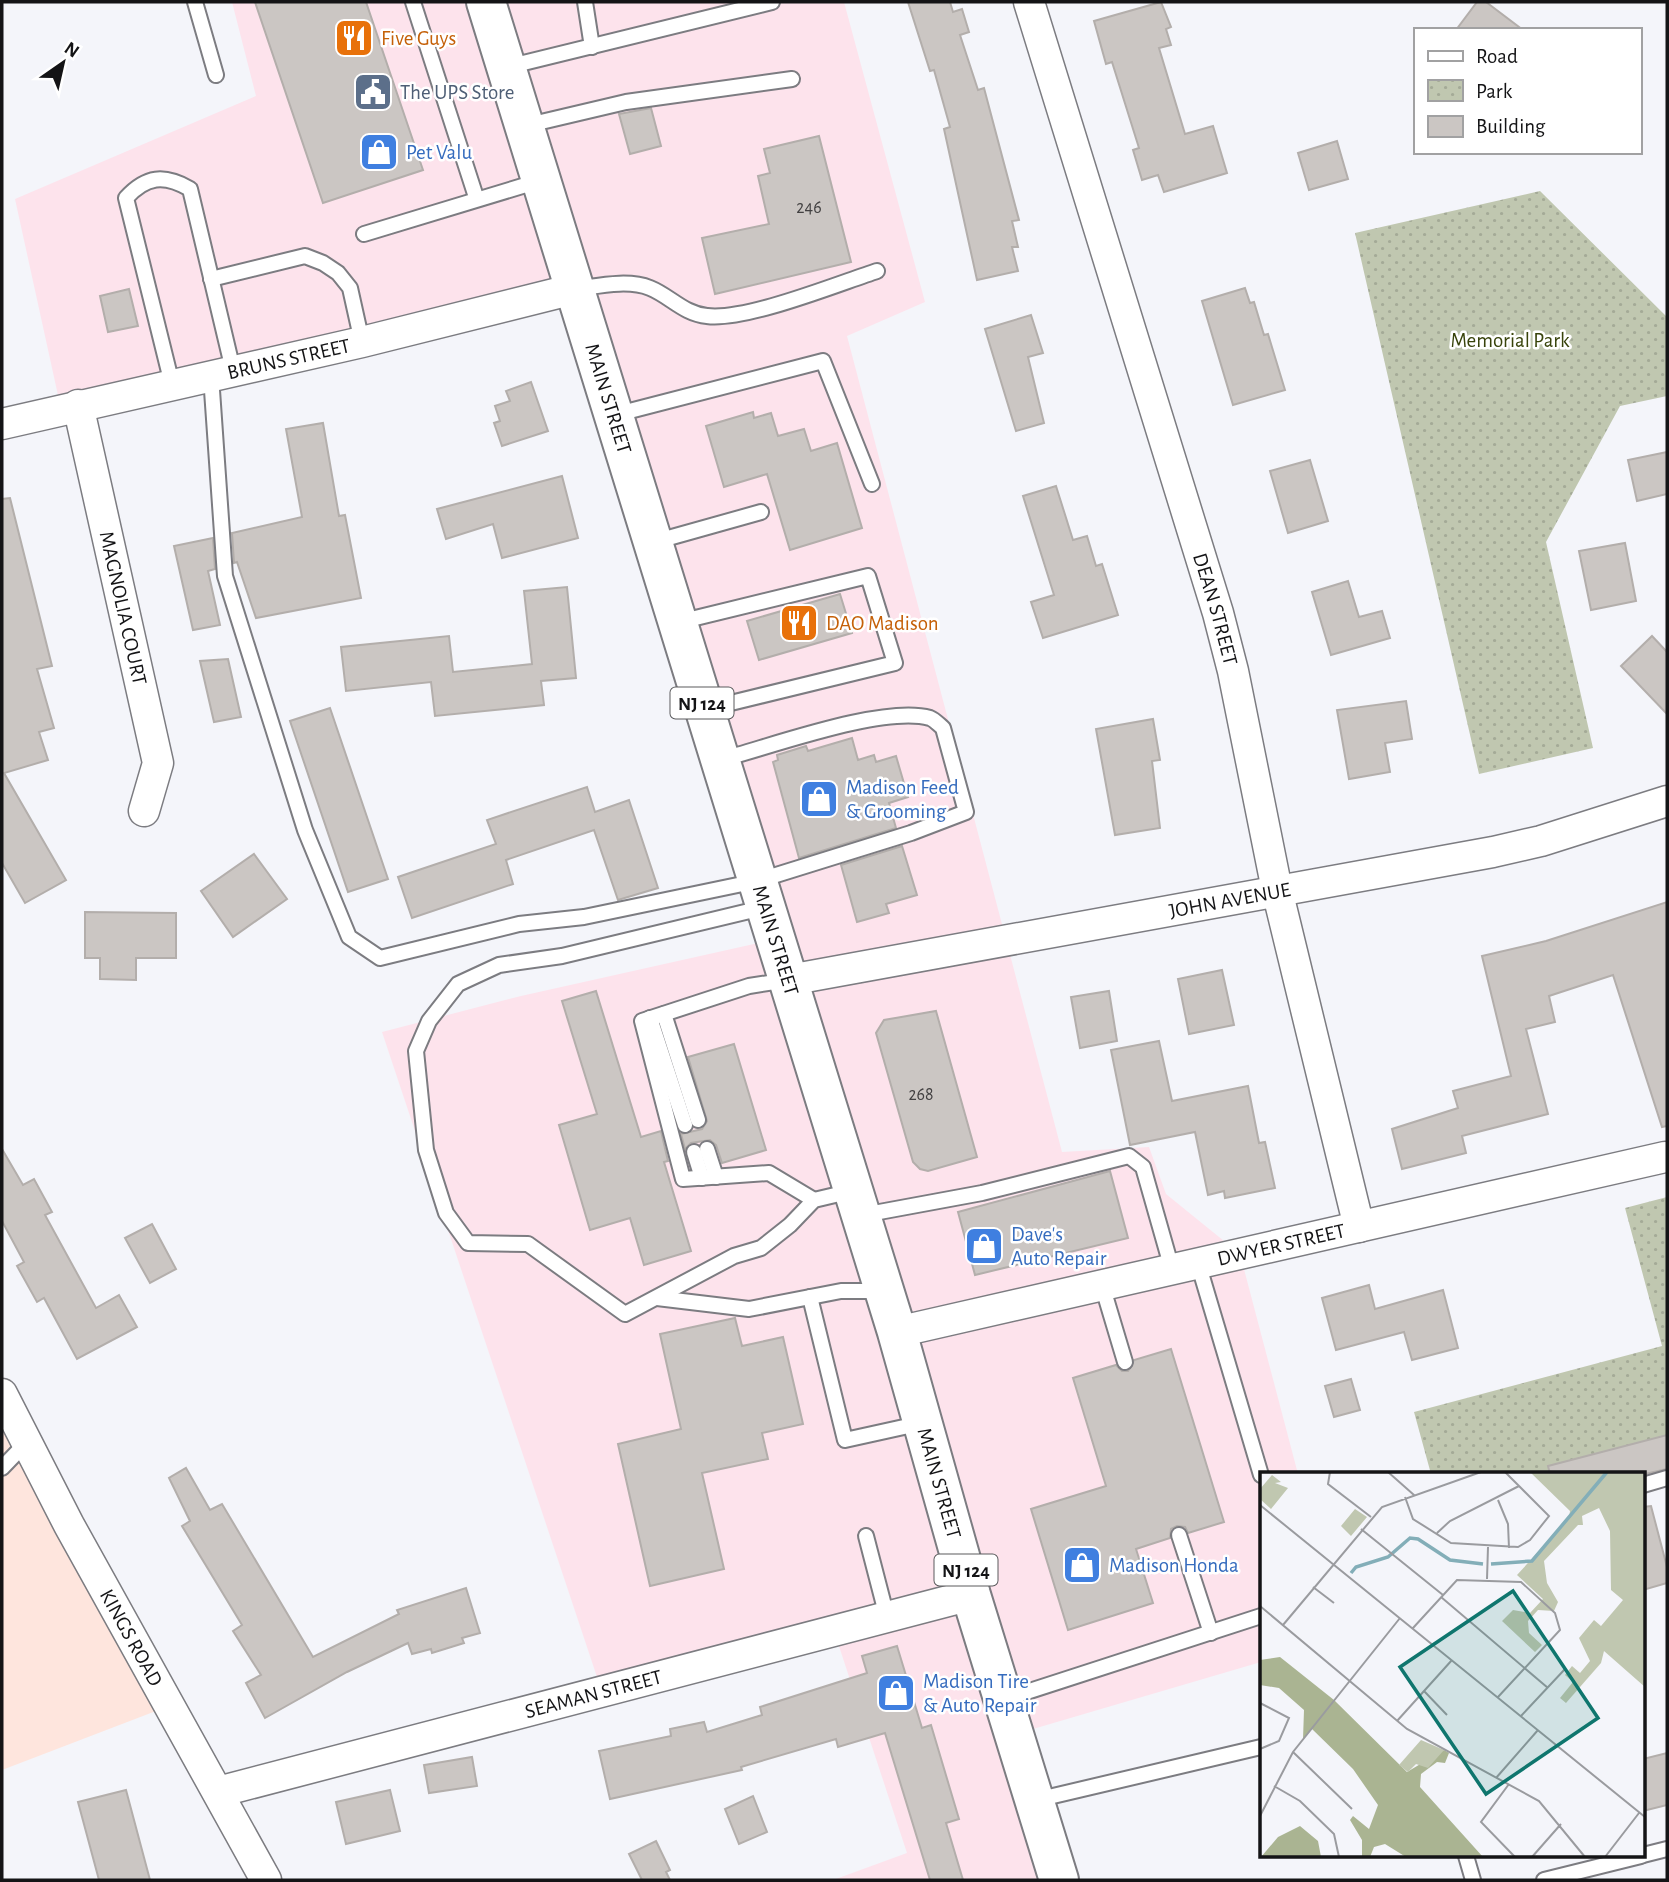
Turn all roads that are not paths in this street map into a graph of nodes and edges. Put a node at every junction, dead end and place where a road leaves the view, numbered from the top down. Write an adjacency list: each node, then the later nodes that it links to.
1 (195, 2): 9 (lane)
2 (413, 2): 13 (lane)
3 (486, 2): 8 (main road, MAIN STREET / NJ 124)
4 (585, 2): 7 (lane)
5 (772, 2): 7 (lane)
6 (1029, 2): 32 (street, DEAN STREET)
7 (592, 47): 8 (lane)
8 (505, 67): 11 (main road, MAIN STREET / NJ 124)
9 (216, 75)
10 (792, 79): 11 (lane)
11 (523, 126): 12 (main road, MAIN STREET / NJ 124)
12 (540, 180): 13 (lane); 17 (main road, MAIN STREET / NJ 124)
13 (476, 197): 14 (lane)
14 (364, 234)
15 (877, 271): 17 (lane)
16 (211, 279): 18 (lane); 19 (lane); 20 (lane)
17 (574, 289): 18 (street, BRUNS STREET); 22 (main road, MAIN STREET / NJ 124)
18 (362, 342): 19 (street, BRUNS STREET)
19 (222, 373): 20 (street, BRUNS STREET); 33 (lane)
20 (172, 384): 21 (street, BRUNS STREET)
21 (78, 405): 23 (street, BRUNS STREET); 31 (street, MAGNOLIA COURT)
22 (613, 416): 24 (lane); 26 (main road, MAIN STREET / NJ 124)
23 (2, 424)
24 (872, 484)
25 (761, 512): 26 (lane)
26 (653, 542): 27 (main road, MAIN STREET / NJ 124)
27 (676, 622): 28 (main road, MAIN STREET / NJ 124); 28 (lane)
28 (704, 709): 29 (main road, MAIN STREET / NJ 124)
29 (720, 760): 33 (main road, MAIN STREET / NJ 124); 33 (lane)
30 (1667, 801): 32 (street, JOHN AVENUE)
31 (144, 811)
32 (1277, 890): 34 (street, JOHN AVENUE); 42 (street, DEAN STREET)
33 (761, 894): 34 (main road, MAIN STREET / NJ 124); 47 (lane)
34 (789, 980): 35 (lane); 41 (main road, MAIN STREET / NJ 124)
35 (657, 1016): 36 (lane); 39 (lane)
36 (691, 1122)
37 (700, 1151): 39 (lane)
38 (1665, 1157): 42 (street, DWYER STREET)
39 (709, 1177): 40 (lane)
40 (814, 1200): 41 (lane); 47 (lane)
41 (858, 1203): 43 (lane); 45 (main road, MAIN STREET / NJ 124)
42 (1359, 1227): 43 (street, DWYER STREET)
43 (1185, 1266): 44 (street, DWYER STREET); 54 (lane)
44 (1102, 1285): 48 (street, DWYER STREET); 49 (lane)
45 (884, 1291): 46 (lane); 48 (main road, MAIN STREET / NJ 124)
46 (810, 1297): 47 (lane); 51 (lane)
47 (656, 1298)
48 (897, 1332): 51 (main road, MAIN STREET / NJ 124)
49 (1125, 1362)
50 (2, 1394): 52 (street, KINGS ROAD)
51 (923, 1423): 59 (main road, MAIN STREET / NJ 124)
52 (27, 1442): 53 (lane); 65 (street, KINGS ROAD)
53 (2, 1468)
54 (1260, 1472)
55 (1667, 1478): 56 (lane)
56 (1644, 1485)
57 (1179, 1535): 62 (lane)
58 (866, 1536): 61 (lane)
59 (971, 1595): 61 (street, SEAMAN STREET); 63 (main road, MAIN STREET / NJ 124)
60 (1260, 1616): 62 (lane)
61 (887, 1617): 65 (street, SEAMAN STREET)
62 (1211, 1633): 63 (lane)
63 (1004, 1699): 66 (main road, MAIN STREET / NJ 124)
64 (1260, 1747): 66 (lane)
65 (218, 1793): 71 (street, KINGS ROAD)
66 (1035, 1800): 72 (main road, MAIN STREET / NJ 124)
67 (1667, 1849): 68 (lane)
68 (1644, 1855)
69 (1466, 1857): 73 (lane)
70 (1638, 1857): 74 (lane)
71 (266, 1880)
72 (1059, 1880)
73 (1472, 1880)
74 (1544, 1880)

